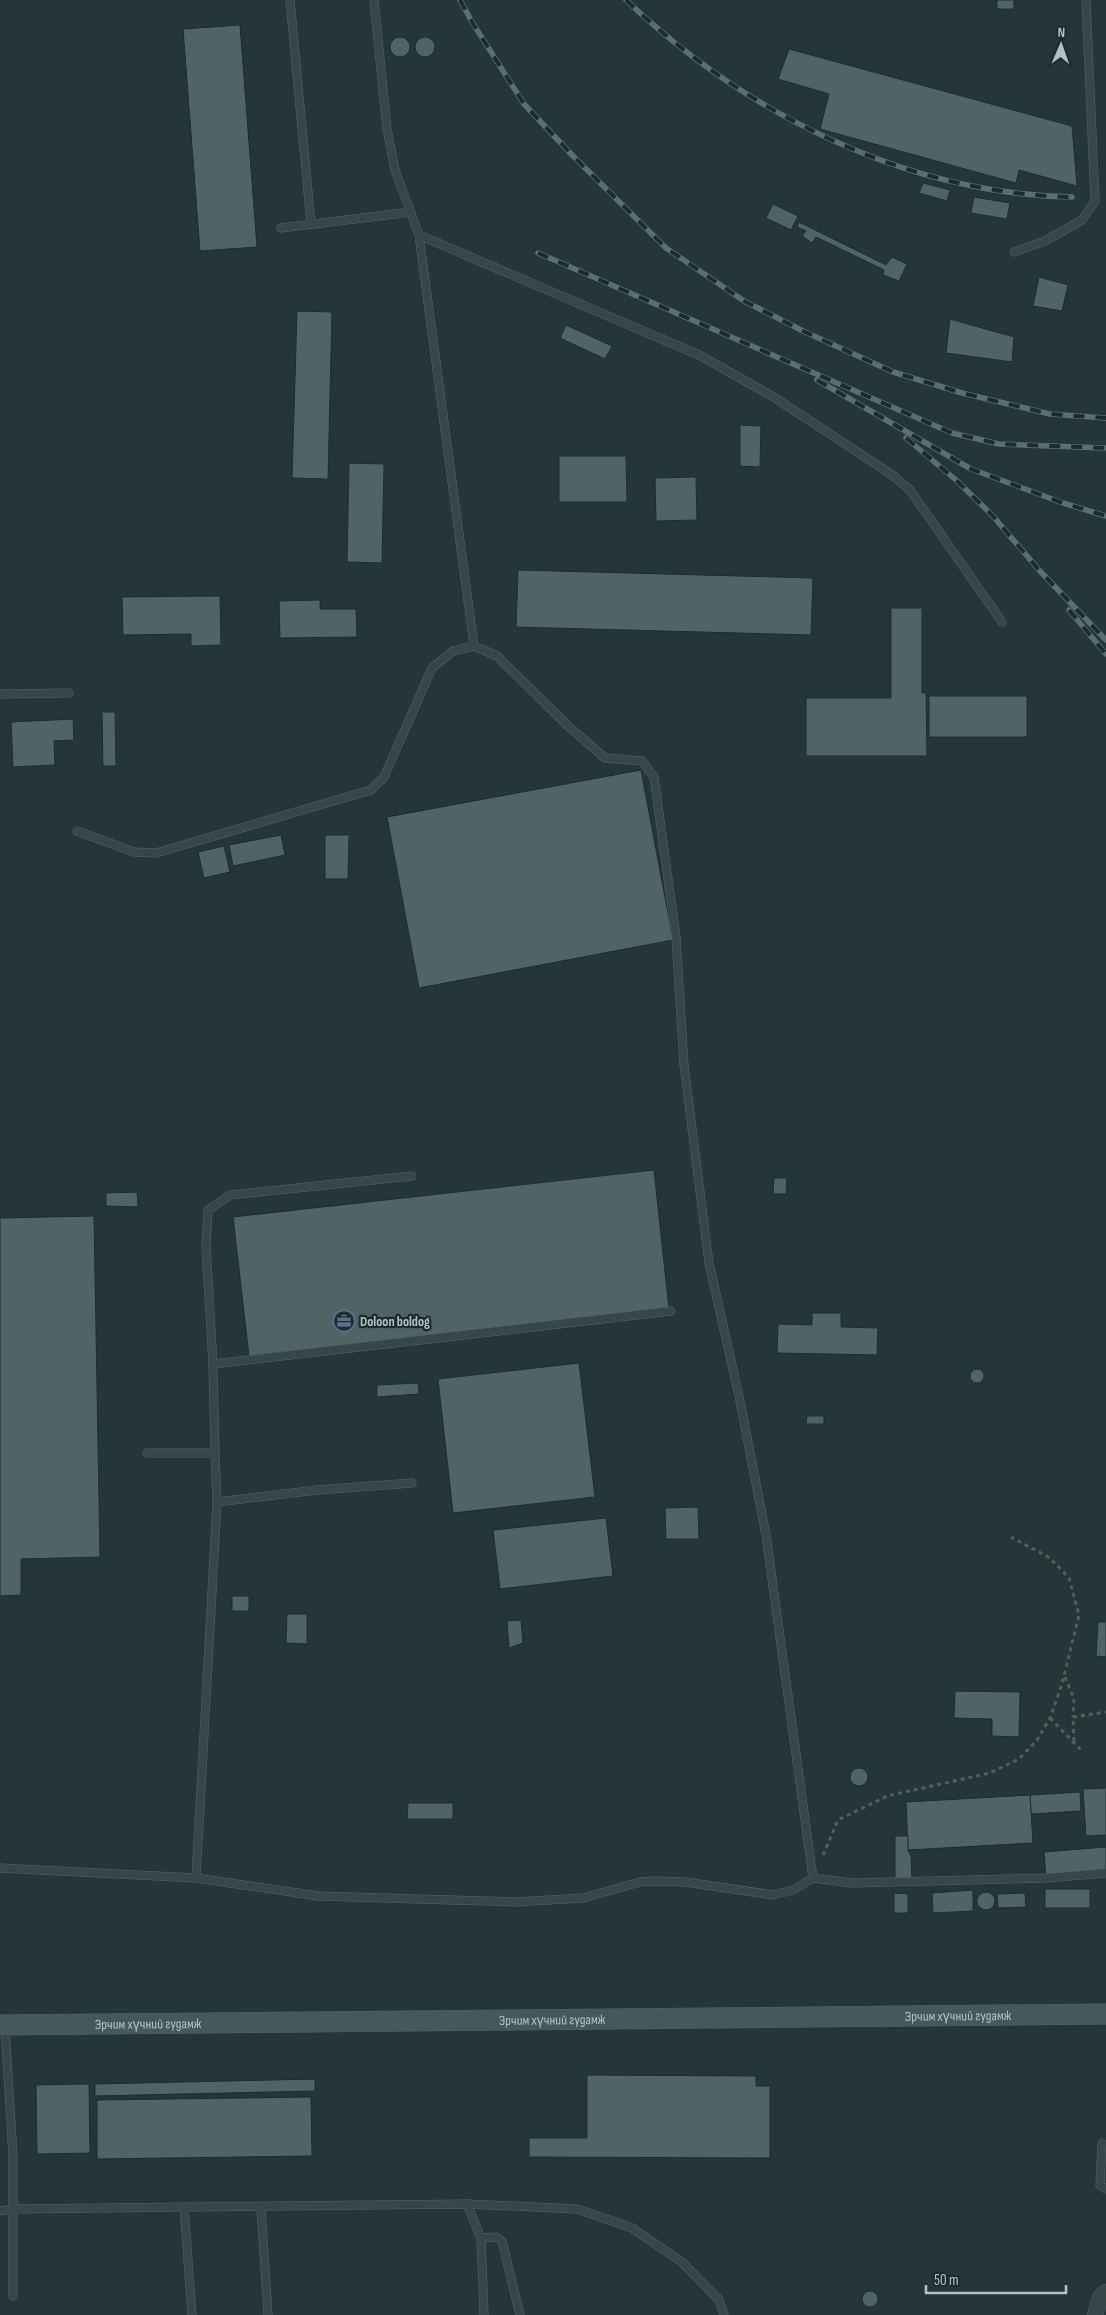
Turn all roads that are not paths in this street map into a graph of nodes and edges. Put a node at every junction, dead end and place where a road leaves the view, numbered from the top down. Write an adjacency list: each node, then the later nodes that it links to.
1 (290, 0): 5 (lane)
2 (374, 0): 4 (lane)
3 (1086, 0): 8 (lane)
4 (411, 212): 5 (lane); 7 (lane)
5 (311, 224): 6 (lane)
6 (281, 228)
7 (420, 234): 9 (lane); 10 (lane)
8 (1014, 252)
9 (1002, 622)
10 (474, 646): 13 (lane); 24 (lane)
11 (69, 693): 12 (lane)
12 (0, 694)
13 (78, 831)
14 (412, 1176): 16 (lane)
15 (671, 1311): 16 (lane)
16 (213, 1364): 18 (lane)
17 (147, 1453): 18 (lane)
18 (215, 1453): 20 (lane)
19 (412, 1483): 20 (lane)
20 (217, 1502): 23 (lane)
21 (0, 1868): 23 (lane)
22 (1106, 1873): 24 (lane)
23 (196, 1878): 24 (lane)
24 (813, 1878)
25 (1106, 2014): 26 (main road, Эрчим хүчний гудамж)
26 (2, 2025): 32 (lane)
27 (1102, 2143): 28 (lane)
28 (1106, 2189)
29 (467, 2204): 31 (lane); 34 (lane); 41 (lane)
30 (184, 2207): 31 (lane); 32 (lane); 37 (lane)
31 (261, 2208): 38 (lane)
32 (13, 2209): 33 (lane); 36 (lane)
33 (0, 2211)
34 (481, 2238): 39 (lane); 40 (lane)
35 (1106, 2292): 42 (street)
36 (13, 2296)
37 (192, 2315)
38 (268, 2315)
39 (484, 2315)
40 (520, 2315)
41 (724, 2315)
42 (1095, 2315)

